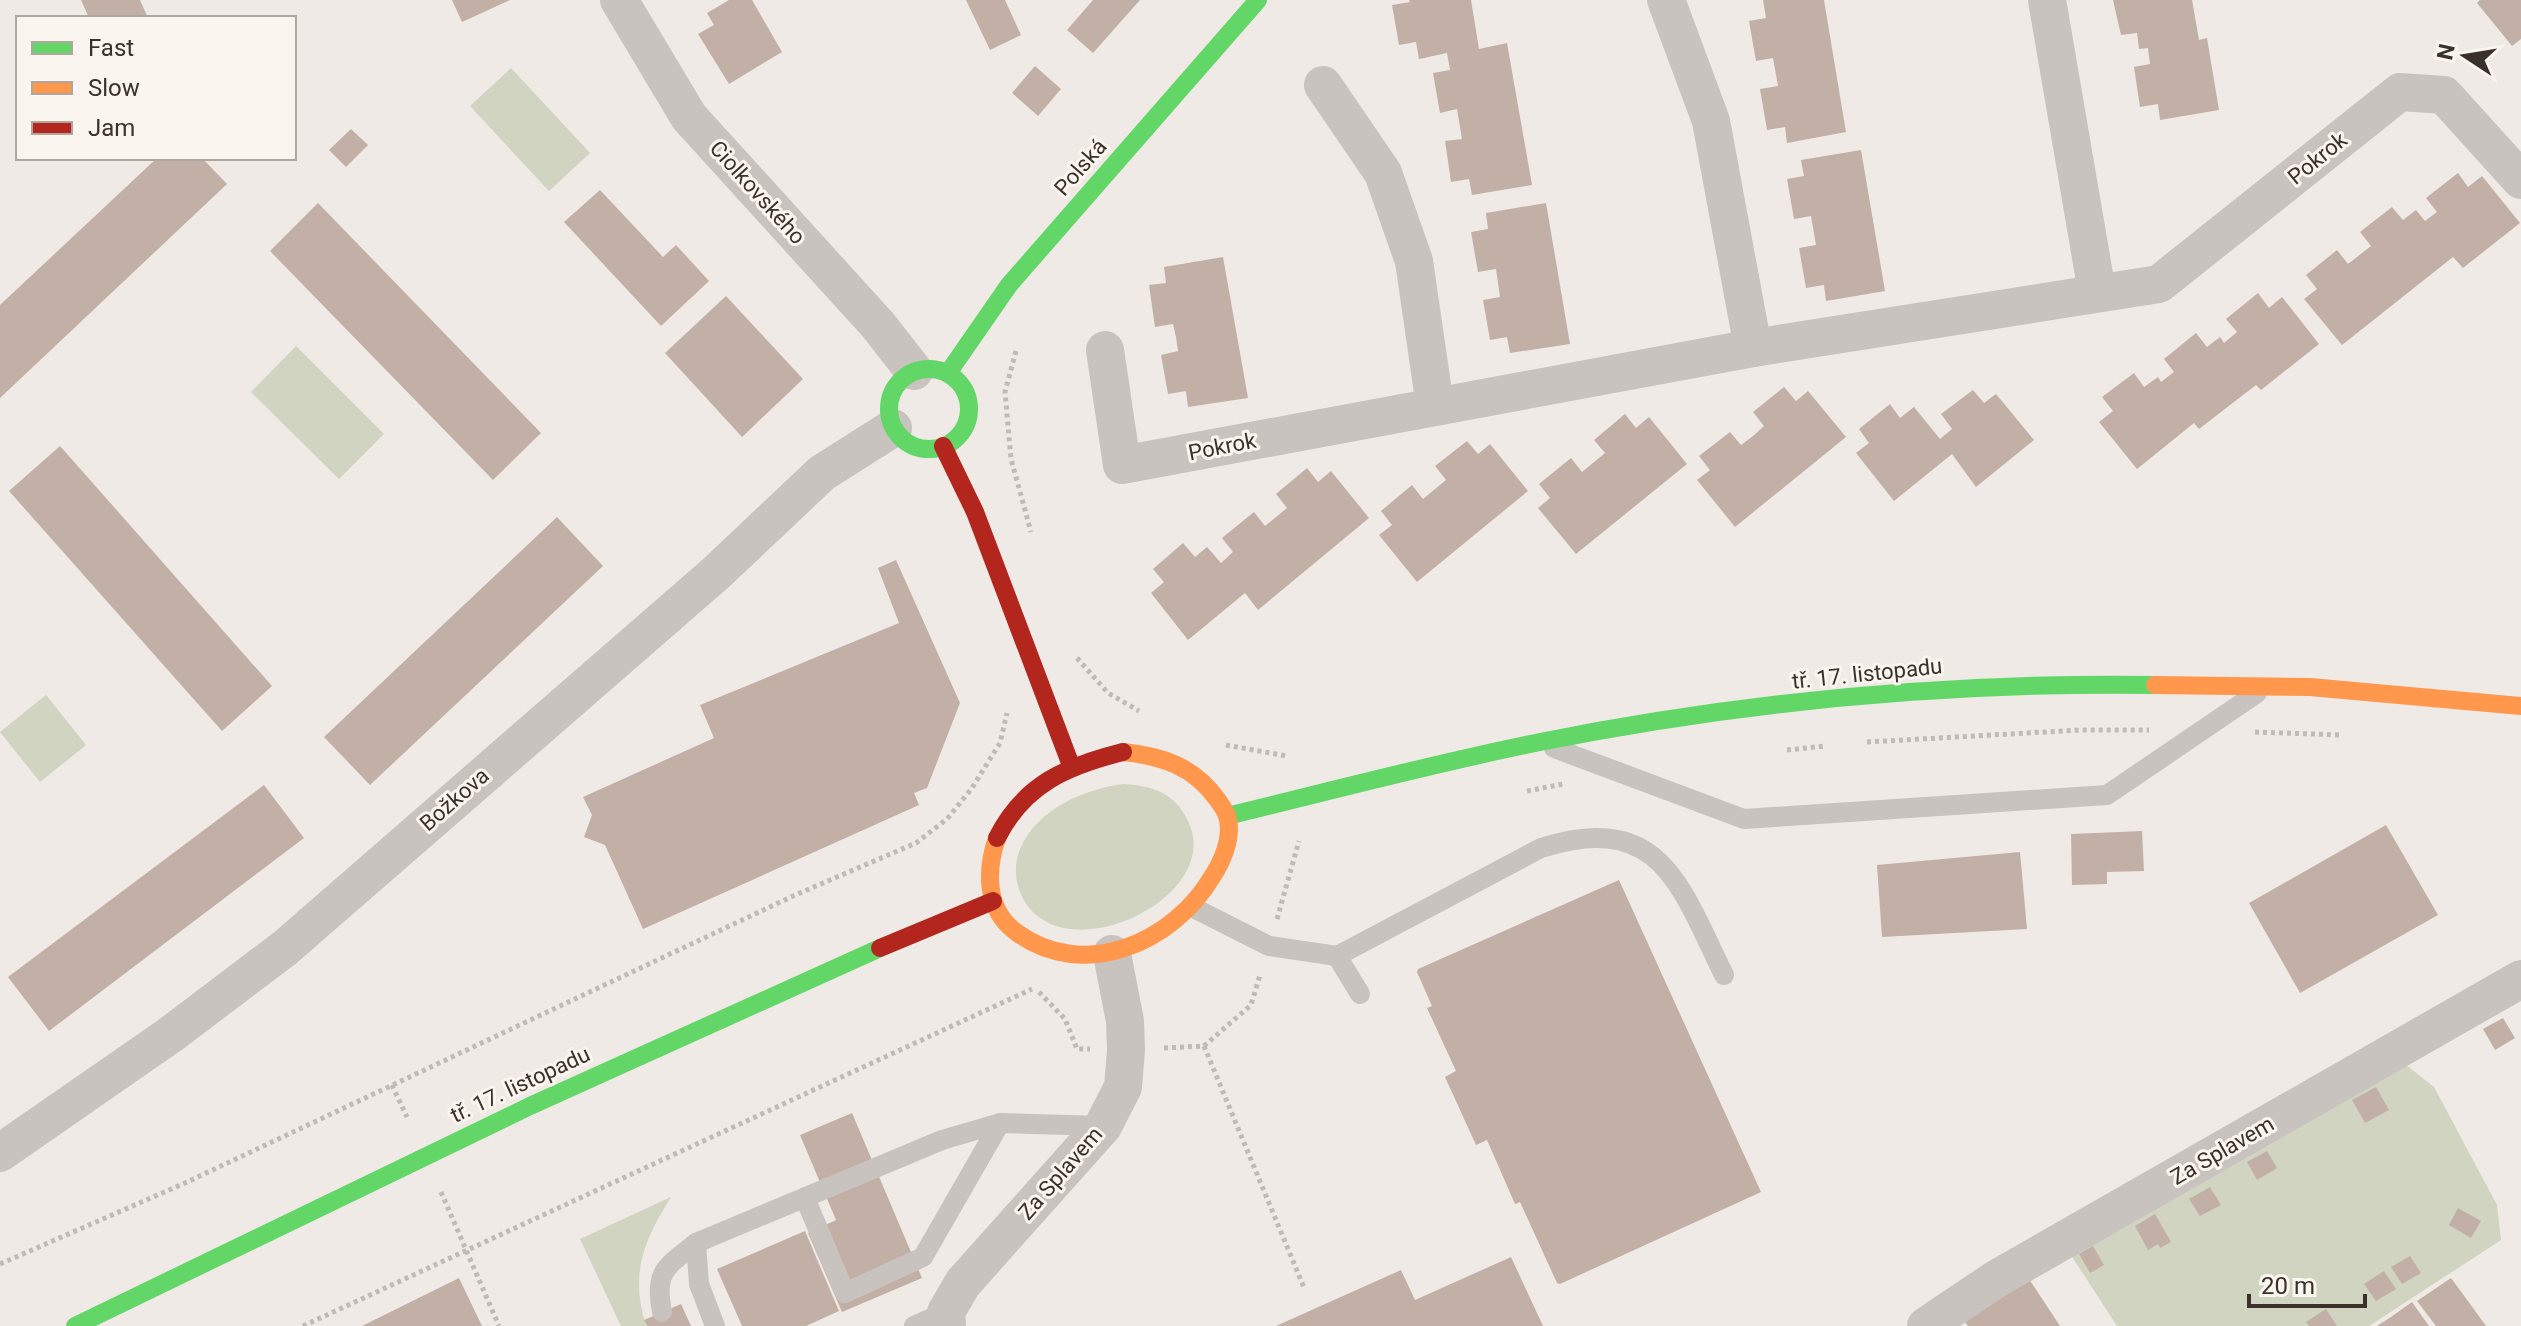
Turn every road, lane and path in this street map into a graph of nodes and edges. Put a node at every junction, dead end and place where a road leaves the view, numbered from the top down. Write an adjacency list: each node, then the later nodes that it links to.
1 (619, 0): 11 (street, Ciolkovského)
2 (1258, 0): 11 (main road, Polská)
3 (1666, 0): 9 (street)
4 (2047, 0): 7 (street)
5 (1323, 85): 12 (street)
6 (2521, 180): 7 (street, Pokrok)
7 (2097, 292): 9 (street, Pokrok)
8 (1016, 347): 15 (path)
9 (1753, 348): 12 (street, Pokrok)
10 (1105, 350): 12 (street, Pokrok)
11 (931, 372): 13 (main road); 14 (main road)
12 (1435, 406)
13 (893, 428): 14 (main road); 45 (street, Božkova)
14 (943, 446): 18 (main road)
15 (1034, 541)
16 (1072, 645): 17 (path)
17 (1078, 659)
18 (1038, 677): 27 (main road); 42 (path)
19 (2266, 687): 20 (main road, tř. 17. listopadu); 21 (lane); 23 (main road, tř. 17. listopadu)
20 (2521, 706)
21 (2203, 731): 22 (path); 24 (path); 28 (lane)
22 (2342, 735)
23 (1539, 742): 28 (lane); 30 (main road, tř. 17. listopadu)
24 (1856, 743)
25 (1840, 744): 26 (path)
26 (1778, 751)
27 (1072, 768): 30 (main road); 33 (main road)
28 (1619, 774): 29 (path)
29 (1518, 793)
30 (1227, 816): 34 (main road)
31 (1314, 841): 32 (path)
32 (1299, 844)
33 (993, 901): 35 (main road); 46 (main road, tř. 17. listopadu)
34 (1192, 907): 35 (main road); 36 (lane)
35 (1112, 954): 41 (street, Za Splavem)
36 (1337, 956): 37 (lane); 39 (lane)
37 (1724, 975)
38 (2521, 979): 58 (street, Za Splavem)
39 (1360, 994)
40 (1204, 1046): 51 (path)
41 (1126, 1050): 44 (street, Za Splavem); 49 (path)
42 (392, 1085): 46 (path); 50 (path)
43 (1000, 1123): 44 (lane); 47 (lane); 47 (lane)
44 (1103, 1126): 53 (street, Za Splavem)
45 (0, 1153)
46 (425, 1154): 49 (path); 54 (main road, tř. 17. listopadu)
47 (805, 1198): 48 (lane)
48 (696, 1243): 52 (lane); 57 (lane)
49 (468, 1251): 55 (path); 56 (path)
50 (0, 1264)
51 (1305, 1290)
52 (662, 1312)
53 (936, 1321)
54 (75, 1326)
55 (303, 1326)
56 (499, 1326)
57 (715, 1326)
58 (1926, 1326)

